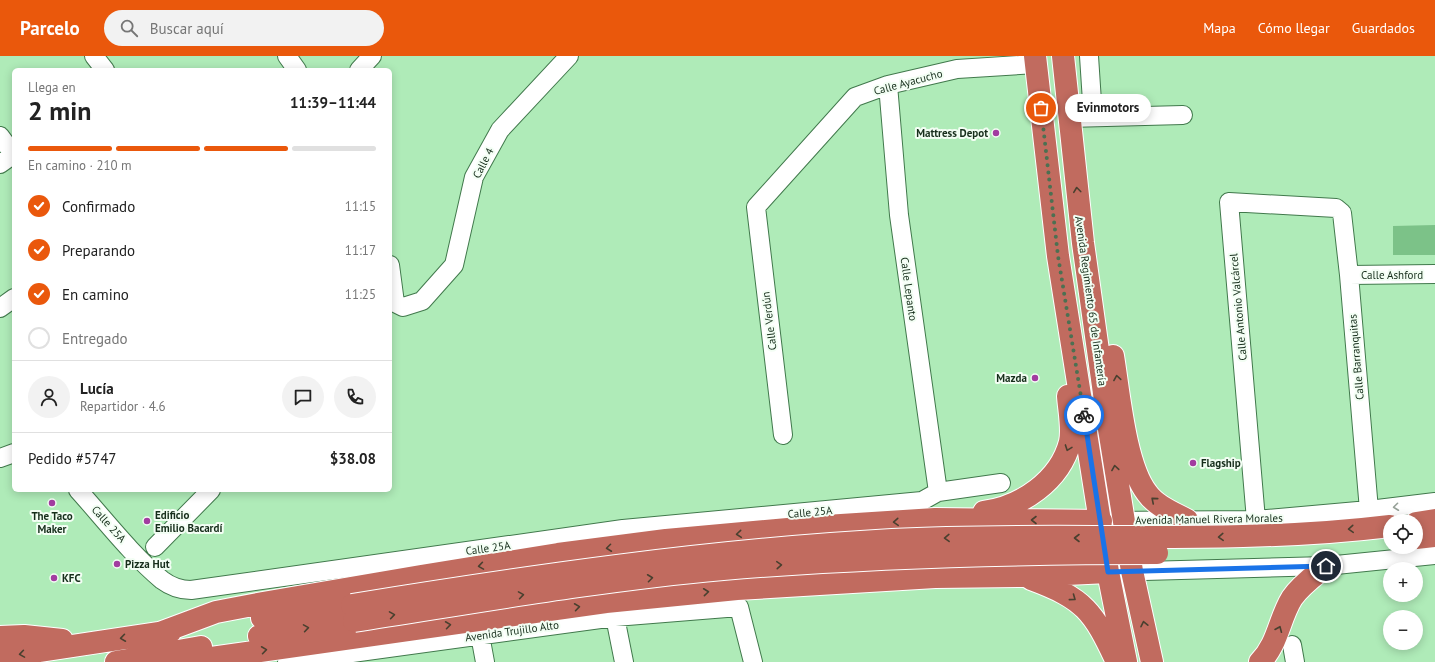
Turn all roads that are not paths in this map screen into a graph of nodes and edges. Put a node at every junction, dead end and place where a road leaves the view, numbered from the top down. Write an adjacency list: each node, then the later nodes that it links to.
1 (94, 56): 8 (street)
2 (287, 56): 9 (street)
3 (372, 56): 10 (street)
4 (569, 56): 25 (street, Calle 4)
5 (1063, 56): 14 (highway, Avenida Regimiento 65 de Infantería)
6 (1089, 56): 13 (street)
7 (1036, 60): 11 (street, Calle Ayacucho); 22 (highway, Avenida Regimiento 65 de Infantería)
8 (103, 68)
9 (296, 68)
10 (361, 68)
11 (888, 85): 19 (street, Calle Ayacucho); 34 (street, Calle Lepanto)
12 (1183, 115): 13 (street)
13 (1093, 117): 14 (street)
14 (1068, 118): 21 (highway, Avenida Regimiento 65 de Infantería, one-way to 14)
15 (0, 136): 16 (street)
16 (12, 152)
17 (12, 156): 18 (street)
18 (0, 164)
19 (756, 207): 28 (street, Calle Verdún)
20 (1336, 208): 24 (street, Calle Barranquitas); 39 (street, Calle Antonio Valcárcel)
21 (1083, 243): 38 (highway, one-way to 21); 41 (highway, Avenida Regimiento 65 de Infantería, one-way to 21)
22 (1058, 256): 37 (highway, one-way to 37); 41 (highway, Avenida Regimiento 65 de Infantería)
23 (1435, 274): 24 (street, Calle Ashford)
24 (1349, 275): 36 (street, Calle Barranquitas)
25 (392, 280)
26 (12, 299): 27 (street)
27 (0, 308)
28 (783, 435)
29 (12, 455): 30 (street)
30 (0, 458)
31 (1001, 483): 34 (street, Calle 25A)
32 (80, 492): 34 (street, Calle 25A)
33 (209, 492): 47 (street)
34 (938, 492)
35 (1435, 502): 36 (street, Avenida Manuel Rivera Morales, one-way to 36)
36 (1368, 510): 39 (street, Avenida Manuel Rivera Morales)
37 (935, 520): 41 (highway, one-way to 37); 55 (highway, one-way to 55)
38 (1188, 520): 39 (street, Avenida Manuel Rivera Morales); 41 (street, Avenida Manuel Rivera Morales)
39 (1256, 520)
40 (1435, 520): 42 (highway)
41 (1112, 521): 50 (highway, Avenida Regimiento 65 de Infantería); 51 (highway, Avenida Regimiento 65 de Infantería)
42 (1423, 521)
43 (1383, 526): 53 (highway, one-way to 53, bridge)
44 (1435, 536): 45 (highway)
45 (1423, 537)
46 (1383, 541): 53 (highway, one-way to 46, bridge)
47 (155, 546)
48 (1435, 555): 49 (street)
49 (1326, 566): 50 (street); 69 (highway, one-way to 49)
50 (1132, 571): 51 (street); 68 (highway, Avenida Regimiento 65 de Infantería, one-way to 50)
51 (1108, 572): 52 (highway); 67 (highway, Avenida Regimiento 65 de Infantería)
52 (1025, 576): 61 (highway, one-way to 52); 66 (highway, one-way to 66)
53 (353, 613): 55 (highway); 60 (highway, one-way to 53)
54 (615, 617): 56 (street, Avenida Trujillo Alto); 64 (street); 65 (street, Avenida Trujillo Alto)
55 (157, 634): 58 (highway, one-way to 58)
56 (480, 635): 62 (street, Avenida Trujillo Alto); 63 (street)
57 (0, 637): 58 (highway)
58 (89, 643): 59 (highway, one-way to 59)
59 (0, 657)
60 (116, 662)
61 (184, 662)
62 (287, 662)
63 (485, 662)
64 (624, 662)
65 (753, 662)
66 (1117, 662)
67 (1126, 662)
68 (1152, 662)
69 (1260, 662)

